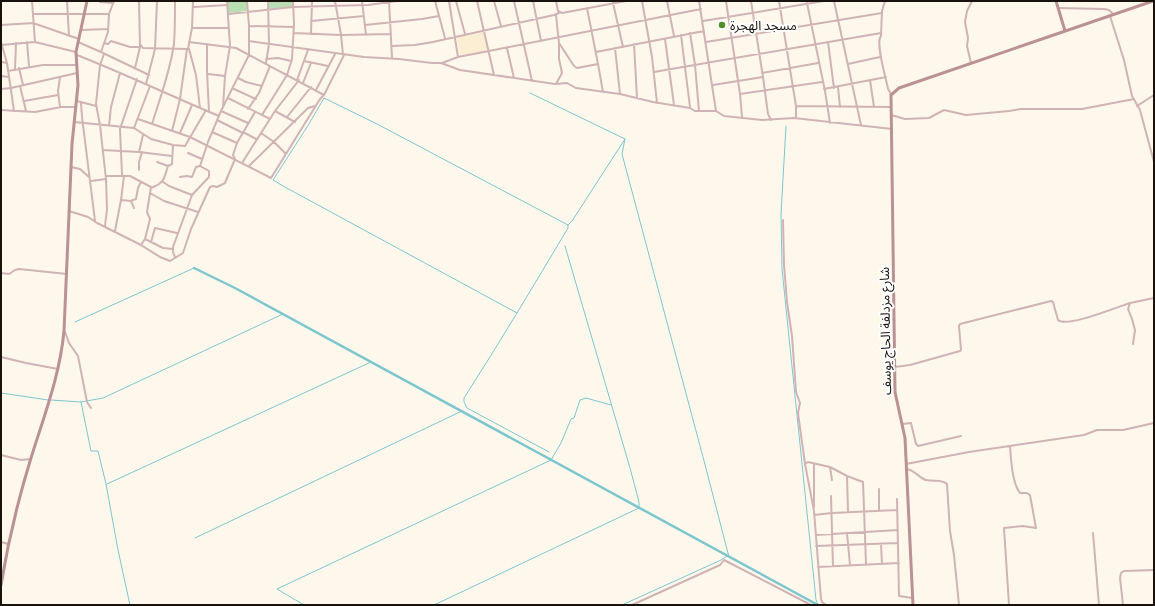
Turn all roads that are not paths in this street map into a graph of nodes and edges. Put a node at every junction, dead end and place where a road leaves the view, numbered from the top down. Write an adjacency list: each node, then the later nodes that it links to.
1 (32, 1): 62 (street)
2 (67, 1): 63 (street)
3 (87, 1): 64 (street)
4 (100, 1): 40 (street)
5 (139, 1): 131 (street)
6 (157, 1): 143 (street)
7 (175, 1): 144 (street)
8 (193, 1): 51 (street)
9 (206, 1): 46 (street)
10 (227, 1): 45 (street)
11 (247, 1): 58 (street)
12 (268, 1): 56 (street)
13 (293, 1): 52 (street)
14 (312, 1): 47 (street)
15 (335, 1): 48 (street)
16 (362, 1): 49 (street)
17 (397, 1): 41 (street)
18 (435, 1): 71 (street)
19 (449, 1): 112 (street)
20 (456, 1): 106 (street)
21 (477, 1): 96 (street)
22 (494, 1): 88 (street)
23 (514, 1): 82 (street)
24 (533, 1): 75 (street)
25 (556, 1): 59 (street)
26 (626, 1): 42 (street)
27 (642, 1): 76 (street)
28 (667, 1): 68 (street)
29 (699, 1): 57 (street)
30 (726, 1): 72 (street)
31 (751, 1): 60 (street)
32 (779, 1): 53 (street)
33 (824, 1): 44 (street)
34 (834, 1): 77 (street)
35 (885, 1): 61 (street)
36 (972, 1): 176 (street)
37 (1056, 1): 55 (street)
38 (1139, 1): 50 (street)
39 (1154, 1): 50 (street)
40 (113, 2): 65 (street)
41 (389, 2): 49 (street); 81 (street)
42 (613, 3): 54 (street); 89 (street)
43 (803, 3): 44 (street); 53 (street)
44 (807, 4): 83 (street)
45 (228, 5): 46 (street); 66 (street)
46 (206, 6): 51 (street)
47 (312, 6): 48 (street); 52 (street); 78 (street)
48 (336, 6): 49 (street); 74 (street)
49 (363, 6): 70 (street)
50 (1139, 6): 69 (street)
51 (194, 7): 91 (street)
52 (293, 7): 56 (street); 90 (street)
53 (780, 7): 60 (street); 94 (street)
54 (587, 8): 59 (street); 98 (street)
55 (1058, 8): 69 (street); 99 (street)
56 (268, 9): 58 (street); 87 (street)
57 (701, 9): 68 (street); 79 (street)
58 (248, 12): 66 (street); 86 (street)
59 (559, 12): 67 (street)
60 (753, 12): 72 (street); 107 (street)
61 (882, 13): 77 (street); 102 (street)
62 (33, 14): 63 (street); 80 (street)
63 (67, 14): 64 (street); 110 (street)
64 (84, 14): 65 (street); 95 (street)
65 (109, 14): 93 (street)
66 (229, 14): 92 (street)
67 (556, 15): 75 (street); 113 (street)
68 (670, 15): 76 (street); 111 (street)
69 (1114, 15): 73 (street)
70 (364, 16): 74 (street); 85 (street)
71 (439, 16): 81 (street); 116 (street)
72 (728, 16): 79 (street); 115 (street)
73 (1110, 16): 99 (street); 241 (street)
74 (338, 19): 78 (street); 104 (street)
75 (536, 19): 82 (street); 120 (street)
76 (645, 20): 89 (street); 125 (street)
77 (838, 20): 83 (street); 117 (street)
78 (311, 21): 103 (street)
79 (703, 21): 97 (street)
80 (33, 23): 84 (street); 110 (street); 123 (street)
81 (390, 23): 85 (street); 105 (street)
82 (519, 23): 88 (street); 134 (street)
83 (811, 24): 94 (street); 136 (street)
84 (1, 25)
85 (365, 25): 108 (street)
86 (249, 26): 87 (street); 119 (street)
87 (269, 26): 90 (street); 133 (street)
88 (501, 26): 96 (street)
89 (618, 26): 98 (street); 142 (street)
90 (294, 27): 100 (street)
91 (192, 28): 92 (street); 124 (street)
92 (229, 28): 138 (street)
93 (108, 29): 95 (street); 129 (street)
94 (783, 29): 107 (street); 148 (street)
95 (81, 30): 118 (street)
96 (483, 30): 106 (street); 150 (street)
97 (704, 30): 101 (street); 126 (street)
98 (592, 31): 113 (street); 152 (street)
99 (1065, 31): 176 (street)
100 (294, 33): 103 (street); 141 (street)
101 (690, 33): 109 (street); 174 (street)
102 (881, 33): 117 (street); 159 (street)
103 (311, 34): 104 (street)
104 (342, 34): 108 (street); 158 (street)
105 (390, 34): 108 (street); 139 (street)
106 (465, 34): 112 (street)
107 (756, 34): 115 (street); 156 (street)
108 (366, 35)
109 (681, 35): 111 (street); 182 (street)
110 (69, 36): 118 (street)
111 (674, 36): 114 (street)
112 (455, 37): 116 (street); 161 (street)
113 (558, 37): 120 (street); 130 (street)
114 (665, 38): 125 (street); 187 (street)
115 (731, 38): 126 (street); 162 (street)
116 (446, 39): 139 (street)
117 (842, 39): 127 (street); 175 (street)
118 (78, 41): 151 (street); 153 (street)
119 (249, 41): 133 (street); 157 (street)
120 (541, 41): 134 (street)
121 (1, 42): 137 (street)
122 (27, 42): 123 (street); 128 (street); 179 (street)
123 (35, 42): 153 (street)
124 (190, 42): 132 (street); 147 (street)
125 (649, 42): 135 (street); 189 (street)
126 (706, 42): 167 (street)
127 (828, 42): 136 (street); 223 (street)
128 (16, 43): 137 (street); 186 (street)
129 (104, 43): 140 (street); 151 (street)
130 (559, 43): 173 (street); 213 (street)
131 (140, 44): 140 (street); 143 (street)
132 (208, 44): 138 (street); 193 (street)
133 (269, 44): 141 (street); 163 (street)
134 (524, 44): 145 (street); 208 (street)
135 (634, 44): 142 (street); 238 (street)
136 (815, 44): 148 (street); 172 (street)
137 (1, 45): 168 (street)
138 (230, 46): 157 (street); 198 (street)
139 (392, 46): 160 (street)
140 (140, 47): 184 (street)
141 (293, 47): 149 (street); 164 (street)
142 (623, 47): 146 (street)
143 (155, 48): 144 (street); 194 (street)
144 (173, 48): 147 (street); 229 (street)
145 (507, 48): 150 (street); 204 (street)
146 (615, 48): 152 (street); 231 (street)
147 (188, 49): 239 (street); 260 (street)
148 (786, 49): 156 (street); 185 (street)
149 (308, 50): 155 (street); 165 (street)
150 (489, 51): 161 (street); 196 (street)
151 (101, 52): 154 (street)
152 (596, 52): 173 (street)
153 (76, 53): 177 (street); 178 (street)
154 (104, 54): 178 (street); 184 (street)
155 (335, 54): 158 (street); 181 (street)
156 (759, 54): 162 (street); 192 (street)
157 (249, 55): 169 (street); 203 (street)
158 (343, 55): 160 (street); 234 (street)
159 (881, 57): 175 (street); 201 (street)
160 (392, 58): 171 (street)
161 (458, 58): 171 (street)
162 (734, 58): 167 (street); 209 (street)
163 (266, 59): 164 (street); 169 (street)
164 (291, 61): 195 (street)
165 (304, 61): 170 (street); 206 (street)
166 (1, 62): 168 (street)
167 (710, 62): 174 (street); 215 (street)
168 (7, 63): 188 (street)
169 (266, 63): 180 (street)
170 (311, 63): 181 (street); 211 (street)
171 (442, 63): 196 (street)
172 (819, 63): 185 (street); 210 (street)
173 (598, 64): 230 (street)
174 (696, 64): 182 (street); 269 (street)
175 (848, 64): 214 (street)
176 (971, 64): 235 (street)
177 (77, 65): 179 (street); 190 (street)
178 (100, 65): 191 (street); 249 (street)
179 (29, 66): 183 (street)
180 (270, 66): 195 (street); 218 (street)
181 (328, 66): 226 (street)
182 (686, 66): 187 (street); 261 (street)
183 (19, 68): 186 (street); 216 (street)
184 (135, 68): 194 (street)
185 (790, 68): 192 (street); 220 (street)
186 (15, 69): 188 (street)
187 (670, 69): 189 (street); 248 (street)
188 (8, 71): 202 (street)
189 (654, 72): 245 (street)
190 (77, 73): 199 (street); 243 (street)
191 (120, 73): 205 (street); 291 (street)
192 (762, 73): 200 (street)
193 (208, 74): 198 (street); 271 (street)
194 (149, 75): 212 (street)
195 (287, 75): 206 (street); 275 (street)
196 (494, 75): 204 (street)
197 (1, 76): 202 (street)
198 (225, 76): 254 (street)
199 (60, 77): 216 (street); 233 (street)
200 (763, 77): 209 (street); 227 (street)
201 (886, 77): 207 (street); 235 (street)
202 (9, 78): 222 (street)
203 (238, 78): 218 (street); 225 (street)
204 (514, 78): 208 (street)
205 (137, 79): 212 (street); 292 (street)
206 (298, 80): 211 (street); 268 (street)
207 (870, 80): 214 (street); 258 (street)
208 (532, 81): 213 (street)
209 (738, 81): 215 (street); 232 (street)
210 (823, 82): 220 (street); 228 (street)
211 (303, 83): 219 (street)
212 (146, 84): 217 (street)
213 (556, 84): 230 (street)
214 (852, 84): 221 (street); 257 (street)
215 (713, 85): 270 (street)
216 (22, 86): 222 (street); 242 (street)
217 (150, 86): 229 (street); 278 (street)
218 (262, 86): 240 (street)
219 (311, 87): 226 (street); 276 (street)
220 (793, 87): 227 (street); 250 (street)
221 (838, 87): 223 (street); 256 (street)
222 (11, 88): 224 (street); 265 (street)
223 (834, 88): 228 (street)
224 (1, 89)
225 (234, 89): 237 (street); 240 (street)
226 (316, 90): 234 (street)
227 (766, 90): 232 (street); 282 (street)
228 (824, 90): 255 (street)
229 (162, 92): 239 (street); 288 (street)
230 (603, 92): 231 (street)
231 (620, 94): 238 (street)
232 (740, 94): 277 (street)
233 (58, 95): 242 (street); 252 (street)
234 (324, 95): 247 (street)
235 (891, 95): 259 (street, شارع مزدلفة الحاج يوسف)
236 (1154, 95): 251 (street)
237 (228, 98): 254 (street); 262 (street)
238 (637, 98): 245 (street)
239 (180, 99): 246 (street); 295 (street)
240 (256, 99): 262 (street)
241 (1134, 100): 251 (street); 273 (street)
242 (24, 101): 266 (street)
243 (77, 101): 244 (street); 253 (street)
244 (81, 103): 249 (street); 285 (street)
245 (657, 103): 248 (street)
246 (193, 105): 260 (street); 298 (street)
247 (316, 105): 284 (street); 311 (street)
248 (674, 105): 261 (street)
249 (96, 106): 289 (street)
250 (796, 106): 255 (street); 280 (street)
251 (1137, 106): 316 (street)
252 (60, 107): 253 (street); 266 (street)
253 (76, 107): 283 (street)
254 (223, 107): 267 (street)
255 (827, 107): 256 (street); 287 (street)
256 (840, 107): 257 (street)
257 (857, 107): 258 (street); 290 (street)
258 (874, 107): 259 (street)
259 (891, 107): 273 (street, شارع مزدلفة الحاج يوسف)
260 (200, 108): 264 (street)
261 (690, 108): 269 (street)
262 (248, 109): 272 (street)
263 (1, 110): 265 (street)
264 (206, 110): 271 (street); 301 (street)
265 (14, 111): 266 (street)
266 (26, 111)
267 (221, 111): 274 (street); 286 (street)
268 (275, 111): 276 (street); 279 (street)
269 (700, 111): 270 (street)
270 (716, 111): 277 (street)
271 (209, 112): 274 (street)
272 (254, 112): 275 (street); 286 (street)
273 (891, 115): 294 (street, شارع مزدلفة الحاج يوسف)
274 (219, 116): 281 (street)
275 (262, 116): 279 (street)
276 (287, 117): 284 (street)
277 (742, 117): 282 (street)
278 (138, 119): 288 (street); 293 (street)
279 (270, 119): 299 (street)
280 (796, 119): 282 (street); 287 (street)
281 (217, 120): 296 (street); 297 (street)
282 (772, 120)
283 (74, 122): 285 (street); 321 (street)
284 (295, 122): 303 (street)
285 (82, 123): 289 (street); 326 (street)
286 (248, 123): 297 (street)
287 (830, 123): 290 (street)
288 (152, 124): 295 (street)
289 (100, 125): 291 (street); 307 (street)
290 (861, 125): 294 (street)
291 (109, 126): 292 (street)
292 (120, 127): 293 (street); 308 (street)
293 (134, 128): 300 (street)
294 (892, 129): 356 (street, شارع مزدلفة الحاج يوسف)
295 (172, 131): 298 (street)
296 (212, 132): 304 (street); 305 (street)
297 (243, 132): 302 (street); 304 (street)
298 (180, 133): 301 (street)
299 (261, 133): 302 (street); 303 (street)
300 (144, 136): 306 (street); 309 (street)
301 (190, 137): 305 (street); 306 (street)
302 (256, 139): 317 (street)
303 (274, 142): 311 (street); 320 (street)
304 (237, 143): 314 (street)
305 (207, 144): 313 (street); 314 (street)
306 (173, 146): 312 (street)
307 (103, 150): 308 (street); 325 (street)
308 (121, 150): 309 (street); 323 (street)
309 (140, 152): 312 (street); 322 (street)
310 (188, 153): 313 (street)
311 (286, 154): 320 (street)
312 (172, 156): 318 (street)
313 (202, 159): 319 (street)
314 (235, 159): 317 (street); 329 (street)
315 (157, 162): 318 (street)
316 (1154, 162)
317 (242, 163): 320 (street)
318 (168, 166): 328 (street)
319 (200, 166): 324 (street); 329 (street)
320 (249, 166)
321 (71, 167): 326 (street); 337 (street)
322 (139, 170)
323 (123, 176): 325 (street); 327 (street); 333 (street)
324 (180, 177)
325 (106, 178): 326 (street); 341 (street)
326 (90, 179): 340 (street)
327 (141, 182): 330 (street); 334 (street)
328 (163, 182): 330 (street); 332 (street)
329 (209, 183): 332 (street); 338 (street)
330 (151, 188): 331 (street)
331 (150, 193): 336 (street); 344 (street)
332 (192, 195): 336 (street)
333 (121, 200): 334 (street); 342 (street)
334 (131, 201): 335 (street)
335 (134, 208)
336 (186, 208): 338 (street); 343 (street)
337 (69, 212): 340 (street); 350 (street)
338 (198, 212): 348 (street)
339 (783, 220): 365 (street)
340 (95, 221): 341 (street)
341 (105, 226): 342 (street)
342 (115, 231): 346 (street)
343 (178, 233): 345 (street); 347 (street)
344 (145, 239): 345 (street); 346 (street)
345 (151, 242): 347 (street)
346 (141, 245): 348 (street)
347 (173, 249): 348 (street)
348 (175, 258)
349 (1, 273): 350 (street)
350 (67, 274): 353 (street)
351 (1154, 298): 352 (street)
352 (1130, 303): 354 (street); 356 (street)
353 (64, 331): 357 (street); 358 (street)
354 (1133, 344)
355 (1, 357): 357 (street)
356 (895, 367): 360 (street, شارع مزدلفة الحاج يوسف)
357 (58, 369): 364 (street)
358 (91, 408)
359 (1154, 423): 362 (street)
360 (902, 424): 361 (street); 367 (street, شارع مزدلفة الحاج يوسف)
361 (961, 436)
362 (1010, 446): 367 (street); 405 (street)
363 (1, 455): 364 (street)
364 (31, 459): 390 (street)
365 (805, 464): 366 (street); 377 (street)
366 (814, 464): 368 (street); 377 (street)
367 (906, 464): 369 (street, شارع مزدلفة الحاج يوسف)
368 (830, 467): 370 (street); 371 (street)
369 (906, 468): 404 (street, شارع مزدلفة الحاج يوسف); 410 (street)
370 (847, 476): 378 (street); 379 (street)
371 (832, 480)
372 (879, 489): 375 (street)
373 (831, 496): 380 (street)
374 (897, 499): 376 (street)
375 (880, 510): 376 (street); 378 (street)
376 (897, 510): 382 (street)
377 (814, 511): 381 (street)
378 (864, 511): 379 (street); 383 (street)
379 (848, 512): 380 (street)
380 (832, 513): 381 (street); 386 (street)
381 (814, 515): 387 (street)
382 (898, 530): 383 (street); 389 (street)
383 (864, 532): 384 (street); 391 (street)
384 (847, 533): 386 (street); 395 (street)
385 (1092, 533): 411 (street)
386 (832, 534): 387 (street); 394 (street)
387 (816, 535): 393 (street)
388 (1, 542): 390 (street)
389 (898, 543): 392 (street); 396 (street)
390 (8, 544): 403 (street)
391 (865, 544): 392 (street); 395 (street); 397 (street)
392 (881, 544): 398 (street)
393 (816, 546): 394 (street); 401 (street)
394 (833, 546): 395 (street); 400 (street)
395 (848, 546): 399 (street)
396 (899, 563): 398 (street); 404 (street)
397 (866, 564): 398 (street); 399 (street)
398 (882, 564)
399 (850, 565): 400 (street)
400 (834, 566): 401 (street)
401 (818, 567): 408 (street)
402 (1154, 570): 412 (street)
403 (1, 585)
404 (913, 598): 409 (street, شارع مزدلفة الحاج يوسف)
405 (1008, 604)
406 (632, 605): 407 (street)
407 (811, 605)
408 (826, 605)
409 (913, 605)
410 (959, 605)
411 (1099, 605)
412 (1123, 605)

